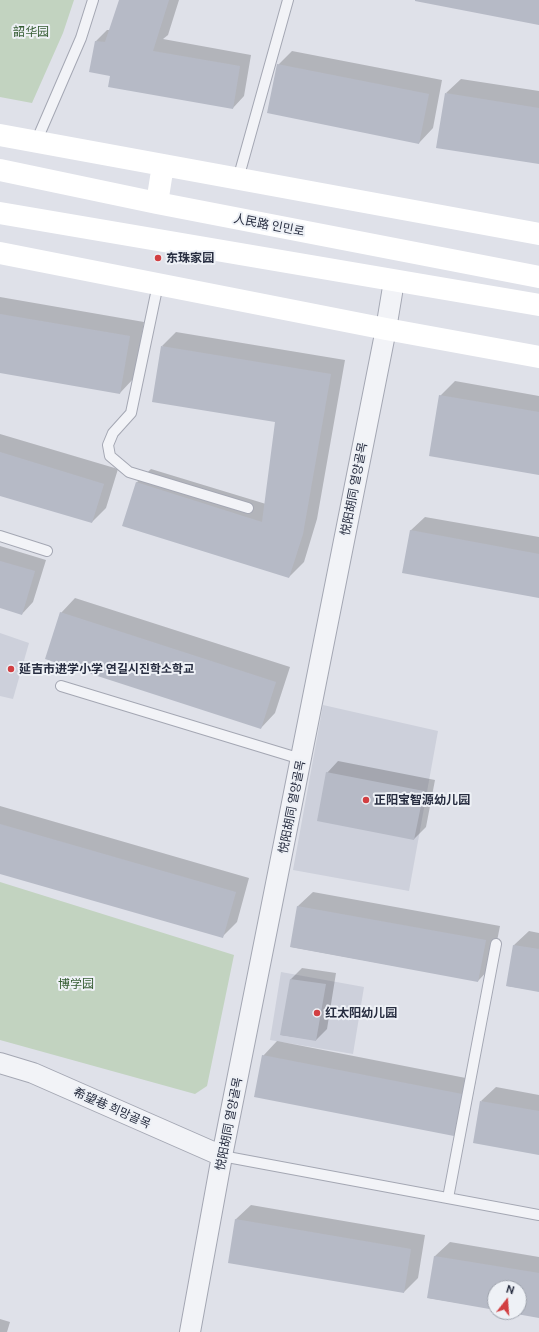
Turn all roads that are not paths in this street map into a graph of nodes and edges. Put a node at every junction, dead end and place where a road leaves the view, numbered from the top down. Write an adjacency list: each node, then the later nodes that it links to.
1 (93, 0): 4 (lane)
2 (288, 0): 7 (lane)
3 (0, 135): 4 (main road)
4 (36, 142): 5 (main road)
5 (163, 165): 7 (main road); 8 (main road)
6 (0, 170): 8 (main road, 人民路 인민로)
7 (238, 179): 10 (main road)
8 (157, 203): 12 (main road, 人民路 인민로)
9 (0, 213): 13 (main road)
10 (539, 234)
11 (0, 253): 14 (main road)
12 (539, 277)
13 (394, 281): 15 (main road); 16 (street, 悦阳胡同 열양골목)
14 (158, 284): 16 (main road); 18 (lane)
15 (539, 305)
16 (386, 329): 17 (main road); 22 (street, 悦阳胡同 열양골목)
17 (539, 357)
18 (248, 508)
19 (0, 536): 20 (lane)
20 (47, 551)
21 (61, 686): 22 (lane)
22 (301, 759): 25 (street, 悦阳胡同 열양골목)
23 (496, 944): 26 (lane)
24 (0, 1063): 25 (street, 希望巷 희망골목)
25 (222, 1156): 26 (lane); 28 (street, 悦阳胡同 열양골목)
26 (448, 1198): 27 (lane)
27 (539, 1214)
28 (190, 1332)

